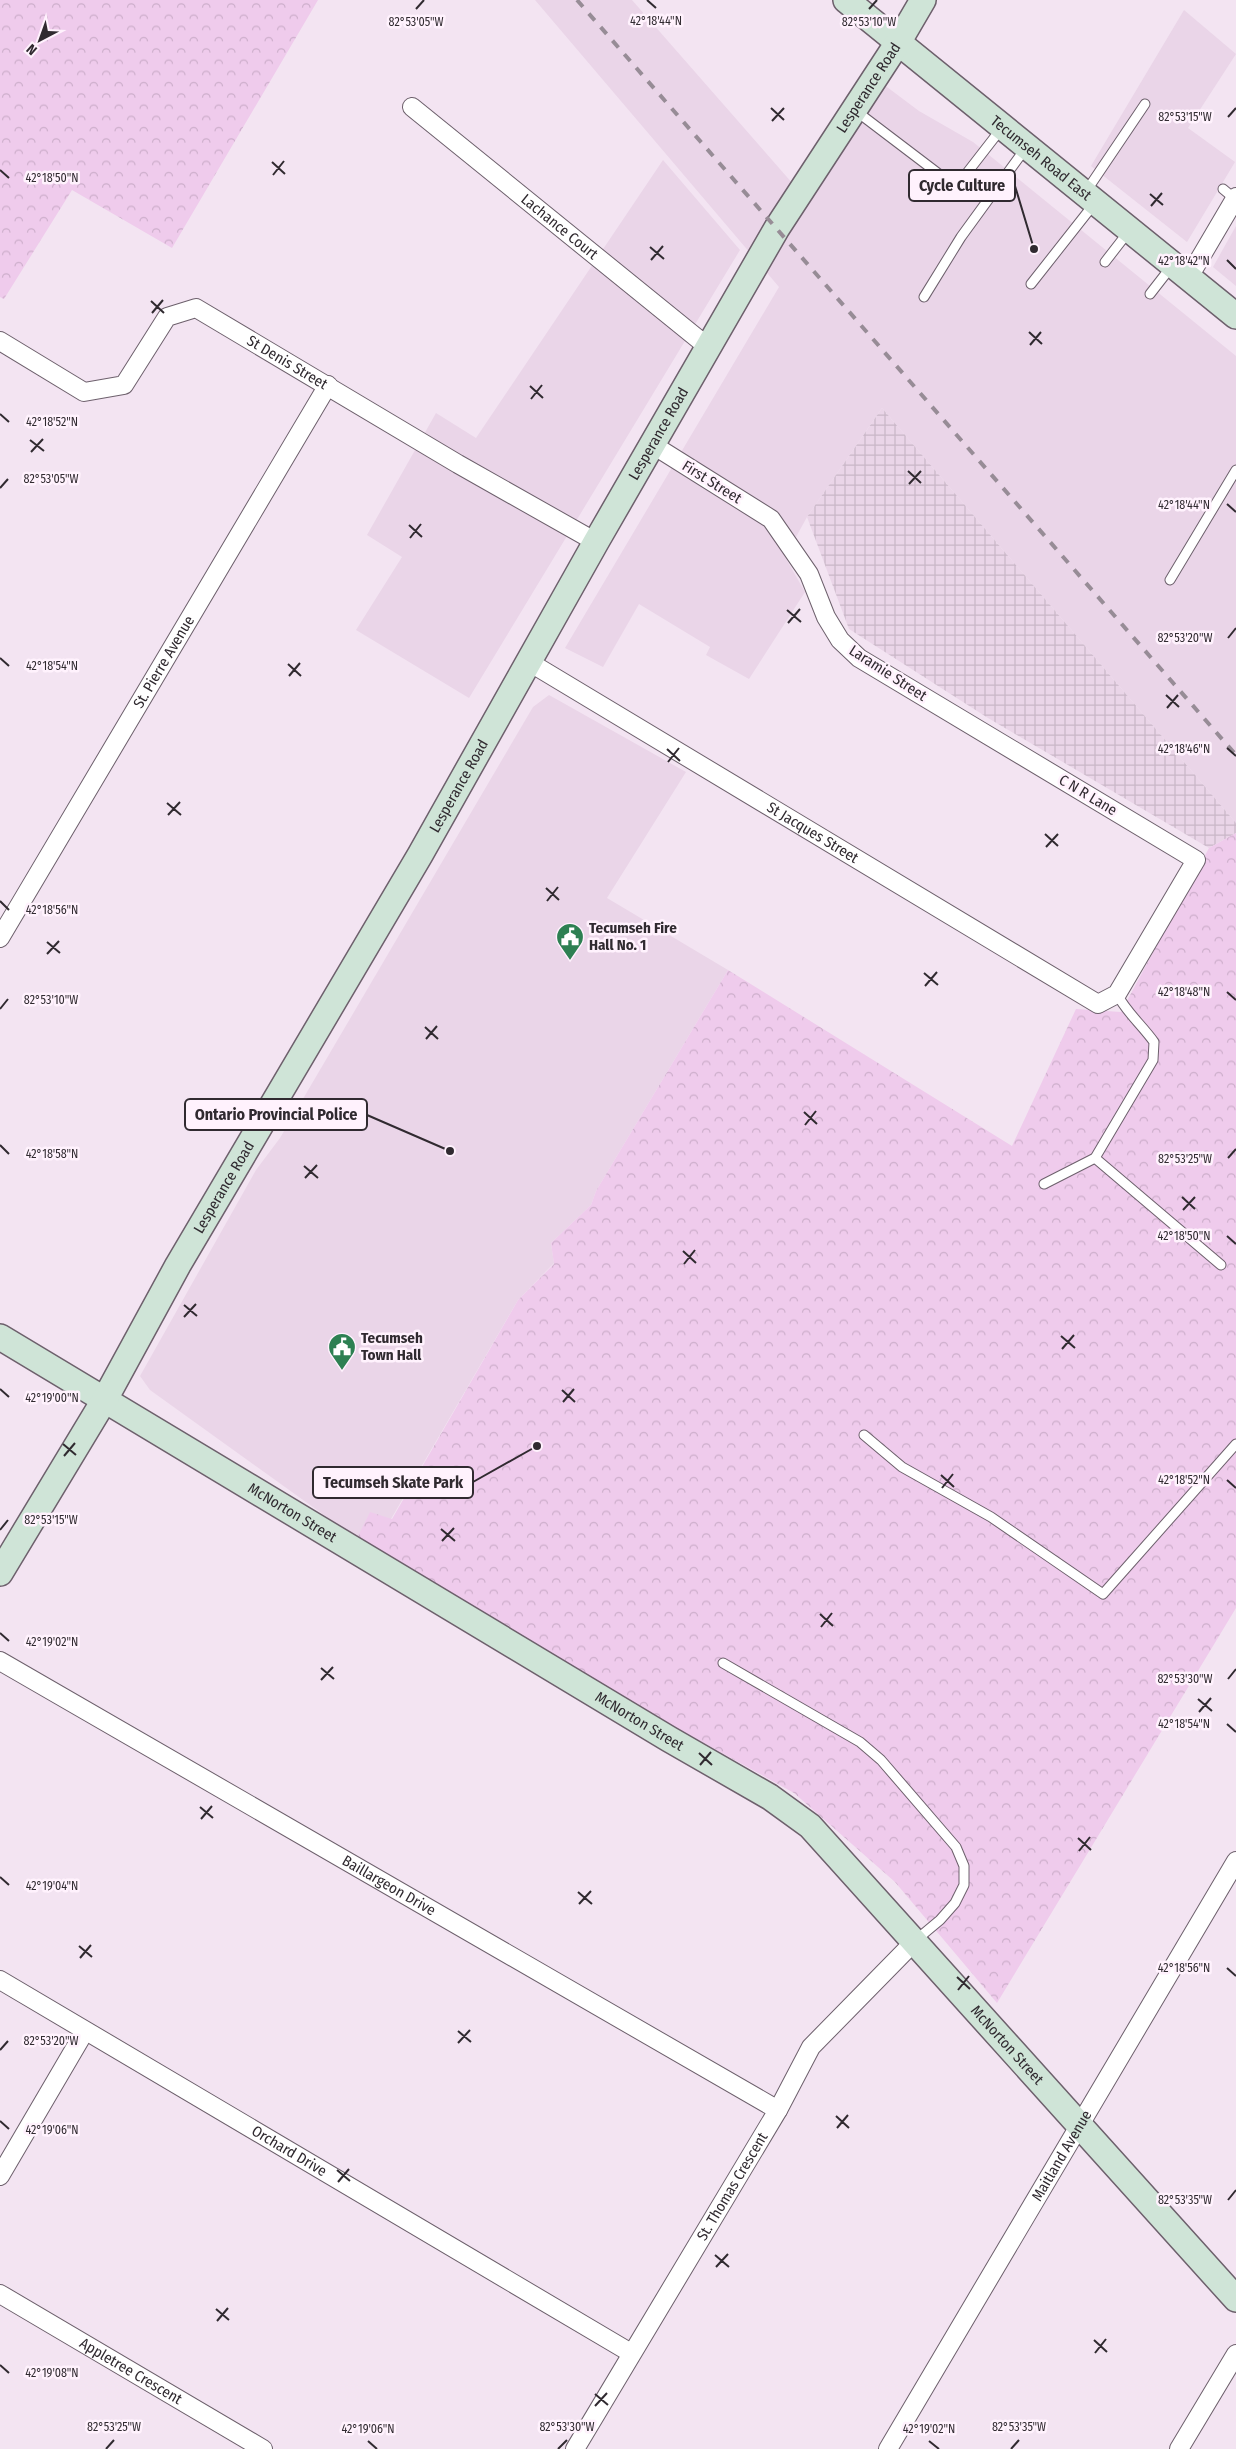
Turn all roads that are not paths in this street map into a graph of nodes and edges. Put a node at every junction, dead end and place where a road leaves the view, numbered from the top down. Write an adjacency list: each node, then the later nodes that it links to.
1 (846, 0): 3 (main road, Tecumseh Road East)
2 (923, 0): 3 (main road, Lesperance Road)
3 (898, 41): 6 (main road, Lesperance Road); 7 (main road, Tecumseh Road East)
4 (1145, 104): 10 (lane)
5 (412, 107): 19 (street, Lachance Court)
6 (854, 109): 7 (lane); 19 (main road, Lesperance Road)
7 (1003, 127): 8 (main road, Tecumseh Road East)
8 (1027, 146): 10 (main road, Tecumseh Road East); 16 (lane)
9 (1231, 195): 13 (street)
10 (1090, 198): 11 (main road, Tecumseh Road East); 14 (lane)
11 (1130, 230): 12 (lane); 13 (main road, Tecumseh Road East)
12 (1105, 262)
13 (1181, 271): 15 (lane); 17 (main road, Tecumseh Road East)
14 (1031, 284)
15 (1150, 294)
16 (924, 297)
17 (1236, 316)
18 (0, 341): 20 (street, St Denis Street)
19 (708, 347): 21 (main road, Lesperance Road)
20 (328, 385): 24 (street, St Denis Street); 28 (street, St. Pierre Avenue)
21 (653, 445): 23 (street, First Street); 24 (main road, Lesperance Road)
22 (1236, 470): 25 (lane)
23 (771, 519): 27 (street, Laramie Street)
24 (596, 542): 26 (main road, Lesperance Road)
25 (1170, 580)
26 (528, 662): 29 (street, St Jacques Street); 34 (main road, Lesperance Road)
27 (980, 731): 29 (street, C N R Lane)
28 (0, 938)
29 (1116, 994): 30 (lane)
30 (1095, 1158): 31 (lane); 32 (lane)
31 (1044, 1184)
32 (1221, 1265)
33 (0, 1338): 34 (main road, McNorton Street)
34 (105, 1399): 37 (main road, Lesperance Road); 41 (main road, McNorton Street)
35 (864, 1436): 36 (lane)
36 (1236, 1444)
37 (0, 1573)
38 (0, 1661): 44 (street, Baillargeon Drive)
39 (723, 1663): 41 (lane)
40 (1236, 1861): 45 (street, Maitland Avenue)
41 (914, 1942): 44 (street, St. Thomas Crescent); 45 (main road, McNorton Street)
42 (0, 1980): 43 (street, Orchard Drive)
43 (85, 2031): 46 (street); 49 (street, Orchard Drive)
44 (778, 2110): 49 (street, St. Thomas Crescent)
45 (1080, 2124): 48 (main road, McNorton Street); 53 (street, Maitland Avenue)
46 (0, 2176)
47 (0, 2294): 51 (street, Appletree Crescent)
48 (1236, 2299)
49 (631, 2353): 52 (street, St. Thomas Crescent)
50 (1236, 2354): 54 (street)
51 (263, 2449)
52 (575, 2449)
53 (888, 2449)
54 (1179, 2449)

